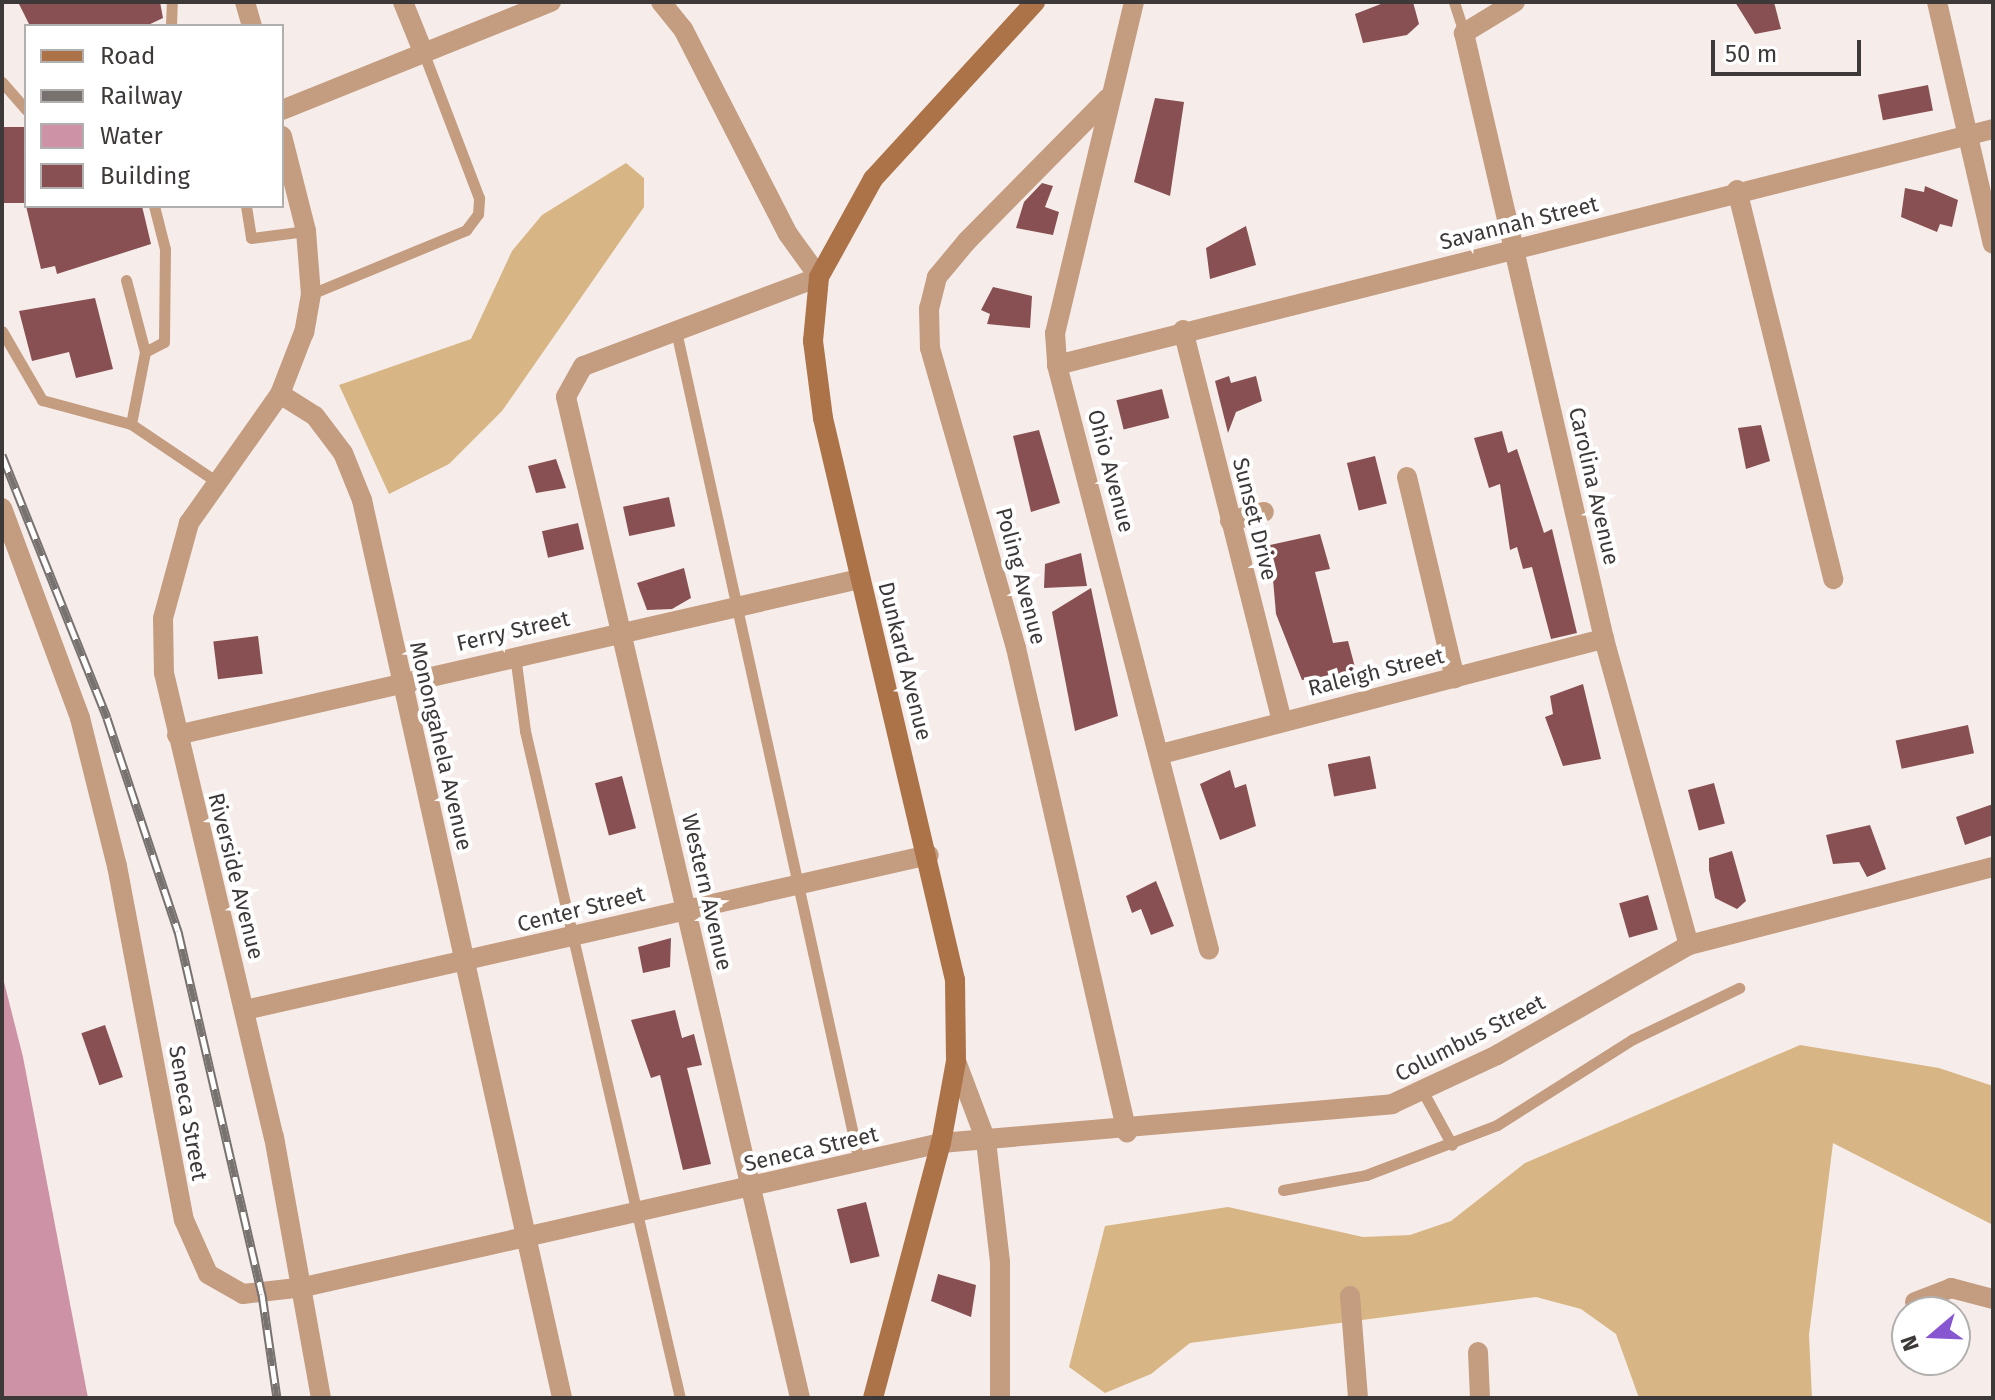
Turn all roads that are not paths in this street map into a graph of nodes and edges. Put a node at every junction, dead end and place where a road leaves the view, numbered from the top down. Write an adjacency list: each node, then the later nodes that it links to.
1 (172, 2): 11 (lane)
2 (245, 2): 12 (street)
3 (403, 2): 14 (street)
4 (551, 2): 14 (street)
5 (661, 2): 28 (street)
6 (1035, 2): 28 (main road, Dunkard Avenue)
7 (1134, 2): 16 (street, Ohio Avenue)
8 (1454, 2): 13 (lane)
9 (1515, 2): 13 (street)
10 (1937, 2): 20 (street)
11 (171, 24)
12 (251, 24)
13 (1464, 33): 27 (street, Carolina Avenue)
14 (422, 49): 18 (street); 30 (lane)
15 (2, 82): 17 (lane)
16 (1108, 98): 35 (street, Ohio Avenue); 66 (street, Poling Avenue)
17 (24, 108)
18 (284, 109)
19 (1993, 129): 20 (street, Savannah Street)
20 (1966, 136): 22 (street, Savannah Street); 26 (street)
21 (284, 144): 25 (street)
22 (1737, 190): 27 (street, Savannah Street); 44 (street)
23 (155, 208): 34 (lane)
24 (246, 208): 25 (lane)
25 (306, 231): 30 (street)
26 (1993, 244)
27 (1517, 250): 31 (street, Savannah Street); 47 (street, Carolina Avenue)
28 (819, 277): 33 (street); 43 (main road, Dunkard Avenue)
29 (126, 280): 34 (lane)
30 (311, 294): 36 (street)
31 (1183, 330): 35 (street, Savannah Street); 42 (street, Sunset Drive)
32 (2, 331): 37 (lane)
33 (676, 331): 45 (lane); 46 (street, Western Avenue)
34 (145, 352): 37 (lane)
35 (1057, 365): 53 (street, Ohio Avenue)
36 (280, 394): 39 (street, Riverside Avenue); 50 (street, Monongahela Avenue)
37 (131, 424): 39 (lane)
38 (1407, 477): 49 (street)
39 (214, 480): 52 (street, Riverside Avenue)
40 (2, 508): 75 (street, Seneca Street)
41 (1264, 512): 42 (street)
42 (1230, 521): 51 (street, Sunset Drive)
43 (860, 579): 45 (street, Ferry Street); 54 (main road, Dunkard Avenue)
44 (1833, 579)
45 (737, 605): 46 (street, Ferry Street); 56 (lane)
46 (623, 630): 48 (street, Ferry Street); 57 (street, Western Avenue)
47 (1604, 639): 49 (street, Raleigh Street); 59 (street, Carolina Avenue)
48 (515, 655): 50 (street, Ferry Street); 58 (lane)
49 (1455, 678): 51 (street, Raleigh Street)
50 (401, 680): 52 (street, Ferry Street); 61 (street, Monongahela Avenue)
51 (1282, 720): 53 (street, Raleigh Street)
52 (177, 735): 63 (street, Riverside Avenue)
53 (1161, 754): 60 (street, Ohio Avenue)
54 (929, 855): 56 (street, Center Street); 64 (main road, Dunkard Avenue)
55 (1993, 867): 59 (street, Columbus Street)
56 (798, 884): 57 (street, Center Street); 70 (lane)
57 (686, 908): 58 (street, Center Street); 71 (street, Western Avenue)
58 (575, 935): 61 (street, Center Street); 73 (lane)
59 (1689, 945): 65 (street, Columbus Street)
60 (1209, 950)
61 (464, 962): 63 (street, Center Street); 74 (street, Monongahela Avenue)
62 (1739, 988): 69 (lane)
63 (245, 1010): 75 (street, Riverside Avenue)
64 (956, 1061): 67 (street); 68 (main road, Dunkard Avenue)
65 (1423, 1092): 66 (street, Columbus Street); 69 (lane)
66 (1127, 1132): 67 (street, Columbus Street)
67 (986, 1141): 68 (street, Columbus Street); 85 (street)
68 (941, 1143): 70 (street, Seneca Street); 84 (main road, Dunkard Avenue)
69 (1452, 1145): 72 (lane)
70 (859, 1161): 71 (street, Seneca Street)
71 (750, 1188): 73 (street, Seneca Street); 83 (street, Western Avenue)
72 (1283, 1190)
73 (639, 1214): 74 (street, Seneca Street); 82 (lane)
74 (525, 1237): 75 (street, Seneca Street); 81 (street, Monongahela Avenue)
75 (304, 1287): 80 (street, Riverside Avenue)
76 (1350, 1296): 86 (street)
77 (1930, 1296): 78 (street)
78 (1993, 1299)
79 (1478, 1352): 87 (street)
80 (321, 1398)
81 (562, 1398)
82 (680, 1398)
83 (800, 1398)
84 (873, 1398)
85 (1000, 1398)
86 (1358, 1398)
87 (1480, 1398)

